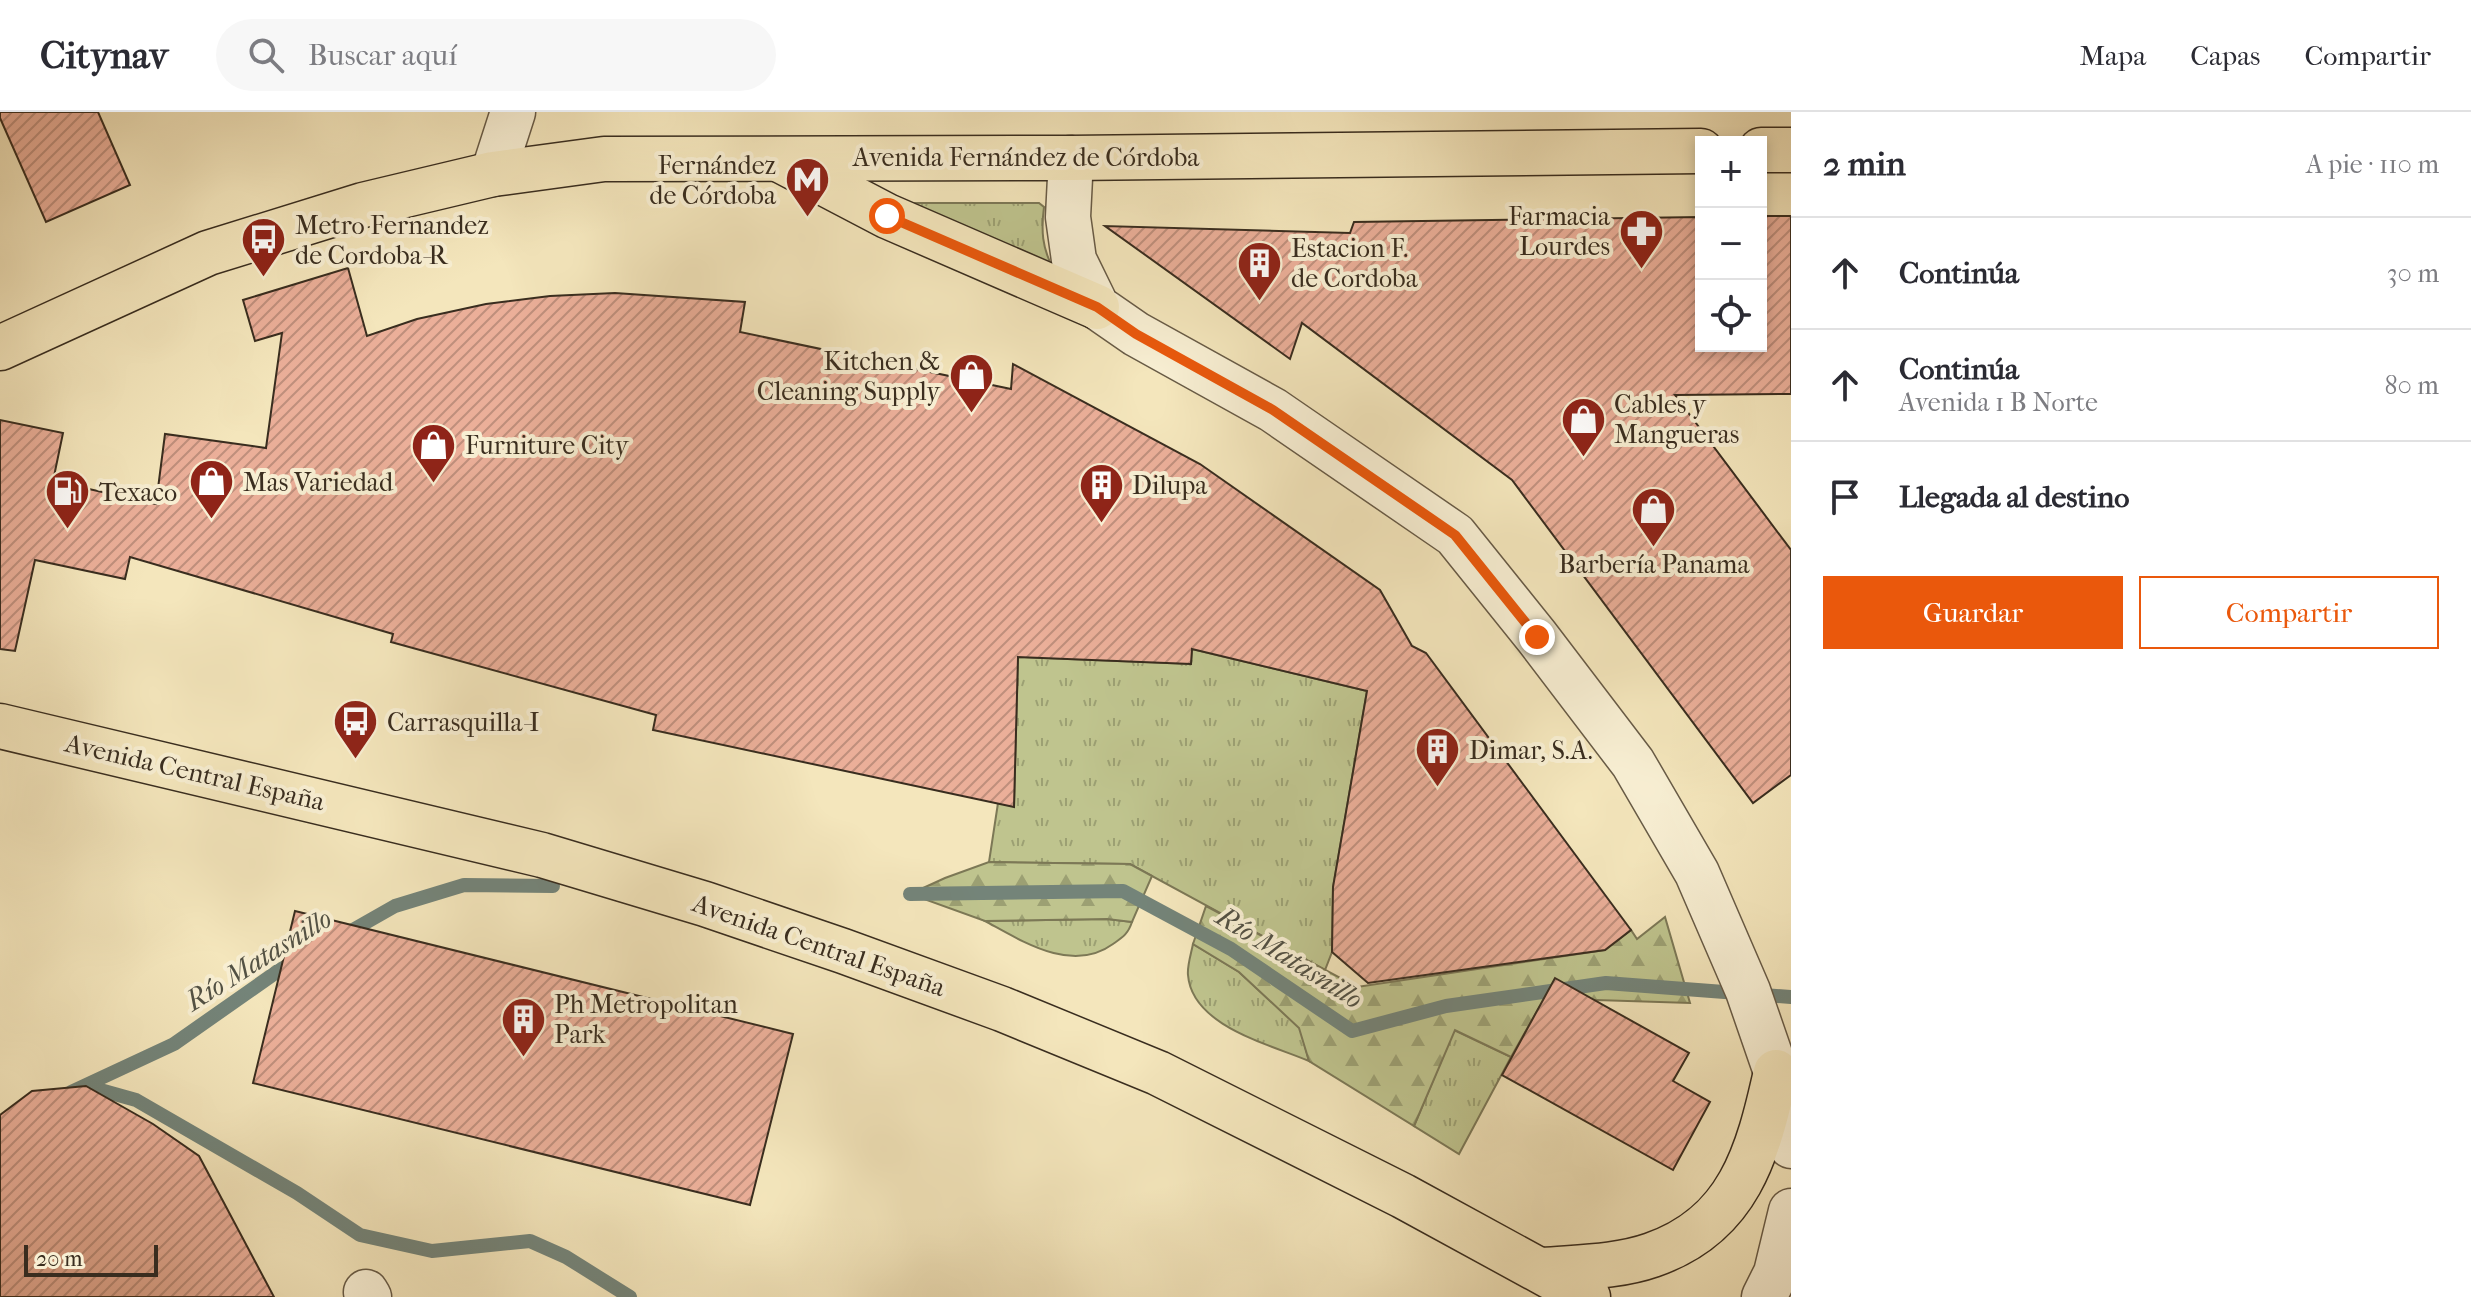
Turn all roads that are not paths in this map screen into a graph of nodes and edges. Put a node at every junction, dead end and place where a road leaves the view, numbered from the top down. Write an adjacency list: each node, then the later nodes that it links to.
1 (513, 112): 7 (street)
2 (1767, 150): 3 (main road)
3 (1791, 150)
4 (1695, 151): 6 (main road, Avenida Fernández de Córdoba)
5 (776, 158): 6 (main road, Avenida Fernández de Córdoba); 7 (main road, Avenida Fernández de Córdoba); 8 (main road)
6 (1071, 158): 8 (street)
7 (493, 174): 9 (main road, Avenida Fernández de Córdoba)
8 (1097, 307): 11 (street)
9 (0, 348)
10 (0, 726): 14 (main road, Avenida Central España)
11 (1773, 1062): 12 (street); 14 (main road)
12 (1791, 1146)
13 (1791, 1211): 16 (street)
14 (1543, 1270): 15 (main road, Avenida Central España)
15 (1588, 1297)
16 (1764, 1297)

